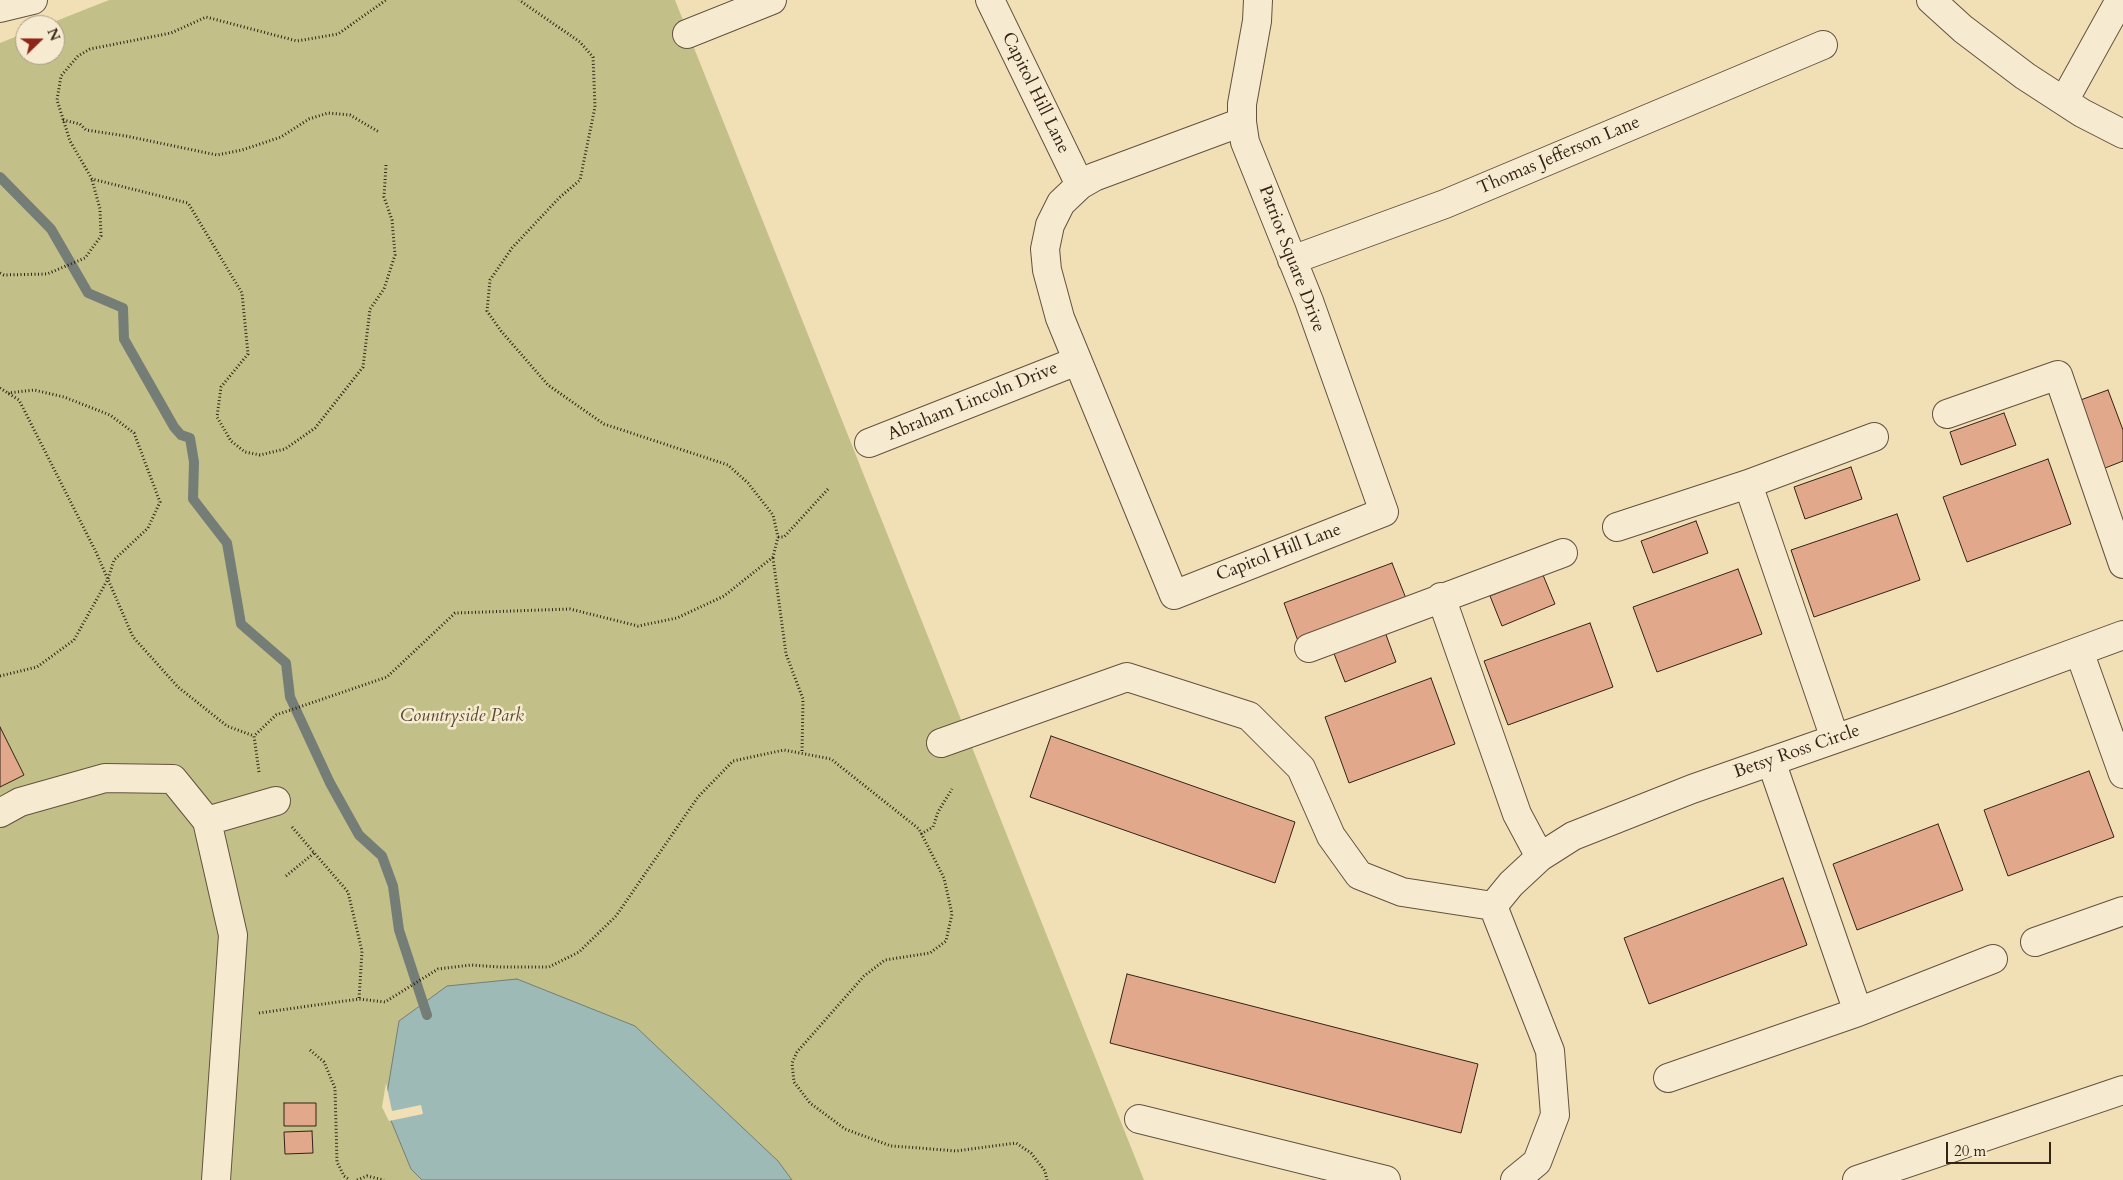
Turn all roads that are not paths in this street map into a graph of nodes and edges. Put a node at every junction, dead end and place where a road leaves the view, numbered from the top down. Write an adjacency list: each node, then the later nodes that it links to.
1 (33, 0): 7 (street)
2 (772, 0): 8 (street)
3 (990, 0): 13 (street, Capitol Hill Lane)
4 (1258, 0): 11 (street, Patriot Square Drive)
5 (1931, 0): 10 (street)
6 (2120, 0): 10 (street)
7 (0, 8)
8 (687, 34)
9 (1823, 45): 14 (street, Thomas Jefferson Lane)
10 (2064, 102): 12 (street)
11 (1242, 122): 13 (street); 14 (street, Patriot Square Drive)
12 (2123, 134)
13 (1080, 185): 15 (street)
14 (1292, 260): 20 (street, Patriot Square Drive)
15 (1077, 361): 18 (street, Abraham Lincoln Drive); 20 (street, Capitol Hill Lane)
16 (1947, 414): 23 (street)
17 (1874, 437): 19 (street)
18 (870, 443)
19 (1748, 484): 21 (street); 28 (street)
20 (1384, 512)
21 (1617, 527)
22 (1563, 553): 24 (street)
23 (2123, 564)
24 (1441, 597): 26 (street); 35 (street)
25 (2123, 635): 27 (street, Betsy Ross Circle)
26 (1309, 648)
27 (2079, 652): 28 (street, Betsy Ross Circle); 31 (street)
28 (1835, 739): 30 (street, Betsy Ross Circle)
29 (942, 743): 36 (street)
30 (1771, 762): 35 (street, Betsy Ross Circle); 40 (street)
31 (2123, 774)
32 (276, 801): 34 (street)
33 (0, 813): 34 (street)
34 (207, 821): 44 (street)
35 (1540, 857): 36 (street, Betsy Ross Circle)
36 (1493, 906): 46 (street)
37 (2123, 911): 38 (street)
38 (2035, 942)
39 (1993, 958): 40 (street)
40 (1858, 1012): 41 (street)
41 (1668, 1078)
42 (2123, 1090): 47 (street)
43 (1139, 1119): 45 (street)
44 (216, 1180)
45 (1386, 1180)
46 (1515, 1180)
47 (1857, 1180)

